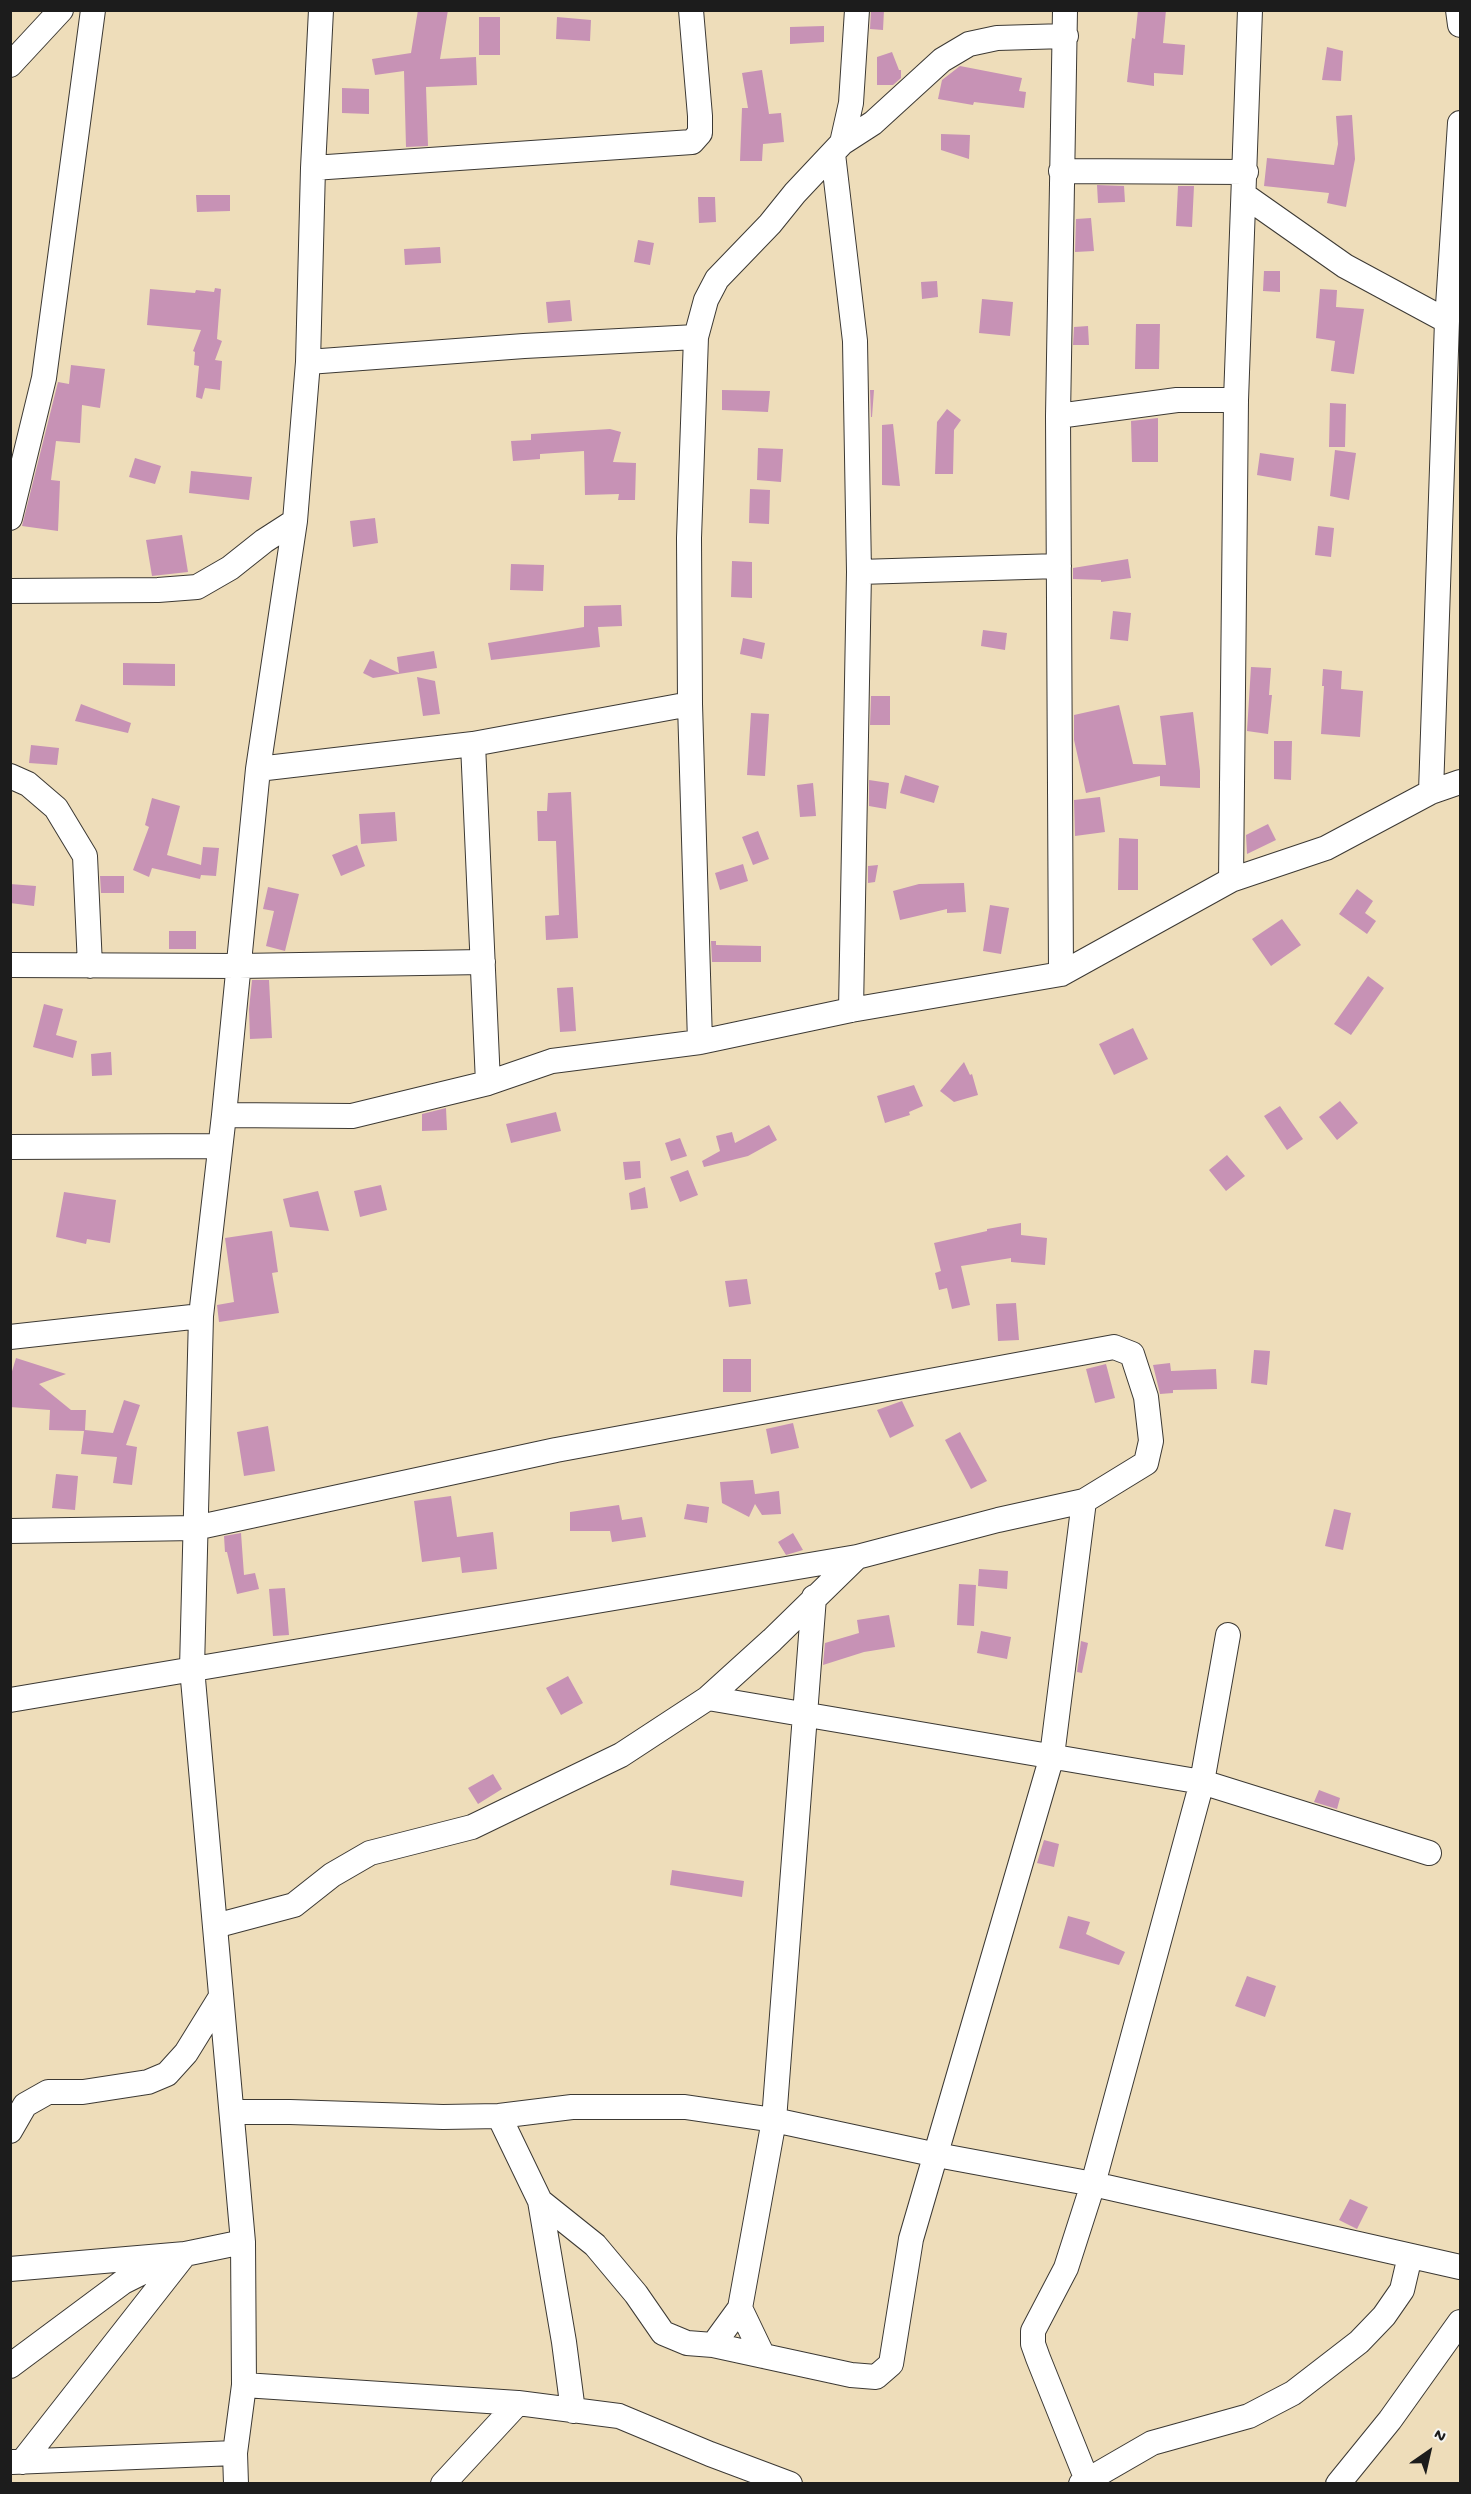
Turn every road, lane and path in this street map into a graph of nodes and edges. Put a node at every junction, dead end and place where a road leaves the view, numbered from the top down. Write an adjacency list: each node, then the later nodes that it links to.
1 (61, 10): 11 (street)
2 (93, 10): 23 (street)
3 (321, 10): 14 (street)
4 (692, 10): 14 (street)
5 (857, 10): 13 (street)
6 (1065, 10): 10 (street)
7 (1250, 10): 16 (street)
8 (1458, 10): 9 (street)
9 (1461, 25)
10 (1066, 36): 13 (street); 15 (street)
11 (10, 65)
12 (1461, 123): 17 (street)
13 (838, 149): 18 (street); 26 (street)
14 (313, 168): 19 (street)
15 (1061, 171): 16 (street); 21 (street)
16 (1245, 184): 17 (street); 20 (street)
17 (1447, 321): 22 (street)
18 (696, 337): 19 (street); 28 (street)
19 (308, 362): 24 (street)
20 (1236, 400): 21 (street); 34 (street)
21 (1058, 416): 25 (street)
22 (1451, 472): 33 (street)
23 (10, 518)
24 (295, 521): 27 (street); 30 (street)
25 (1059, 566): 26 (street); 39 (street)
26 (859, 572): 40 (street)
27 (10, 591)
28 (690, 704): 29 (street); 41 (street)
29 (473, 744): 30 (street); 35 (street)
30 (258, 769): 38 (street)
31 (10, 776): 37 (street)
32 (1461, 782): 33 (street)
33 (1431, 792): 34 (street)
34 (1231, 880): 39 (street)
35 (483, 962): 38 (street); 42 (street)
36 (10, 965): 37 (street)
37 (90, 966): 38 (street)
38 (239, 966): 43 (street)
39 (1061, 974): 40 (street)
40 (851, 1010): 41 (street)
41 (700, 1042): 42 (street)
42 (488, 1083): 43 (street)
43 (224, 1115): 44 (street)
44 (220, 1146): 45 (street); 46 (street)
45 (10, 1147)
46 (201, 1316): 47 (street); 49 (street)
47 (10, 1336)
48 (1084, 1501): 49 (street); 51 (street); 58 (street)
49 (195, 1528): 50 (street); 54 (street)
50 (10, 1531)
51 (857, 1557): 52 (street); 54 (street)
52 (814, 1597): 55 (street); 57 (street)
53 (1228, 1635): 59 (street)
54 (192, 1668): 56 (street); 61 (street)
55 (708, 1698): 57 (street); 61 (street)
56 (10, 1700)
57 (807, 1715): 58 (street); 65 (street)
58 (1052, 1756): 59 (street); 67 (street)
59 (1202, 1782): 60 (street); 68 (street)
60 (1429, 1853)
61 (215, 1926): 62 (street)
62 (219, 1998): 63 (street); 66 (street)
63 (232, 2112): 64 (street); 70 (street)
64 (499, 2116): 65 (street); 69 (street)
65 (774, 2120): 67 (street); 75 (street)
66 (10, 2131)
67 (937, 2155): 68 (street); 78 (street)
68 (1093, 2184): 71 (street); 85 (street)
69 (540, 2201): 77 (street); 82 (street)
70 (243, 2242): 72 (street); 80 (street)
71 (1410, 2256): 73 (street); 85 (street)
72 (181, 2258): 74 (street); 79 (street); 84 (street)
73 (1461, 2267)
74 (10, 2269)
75 (740, 2308): 77 (street); 78 (street)
76 (1461, 2322): 89 (street)
77 (713, 2345): 78 (street)
78 (763, 2355)
79 (10, 2366)
80 (244, 2385): 81 (street); 83 (street)
81 (518, 2403): 82 (street); 87 (street)
82 (573, 2411): 88 (street)
83 (235, 2453): 84 (street); 86 (street)
84 (16, 2462)
85 (1084, 2482)
86 (236, 2484)
87 (443, 2484)
88 (790, 2484)
89 (1338, 2484)

